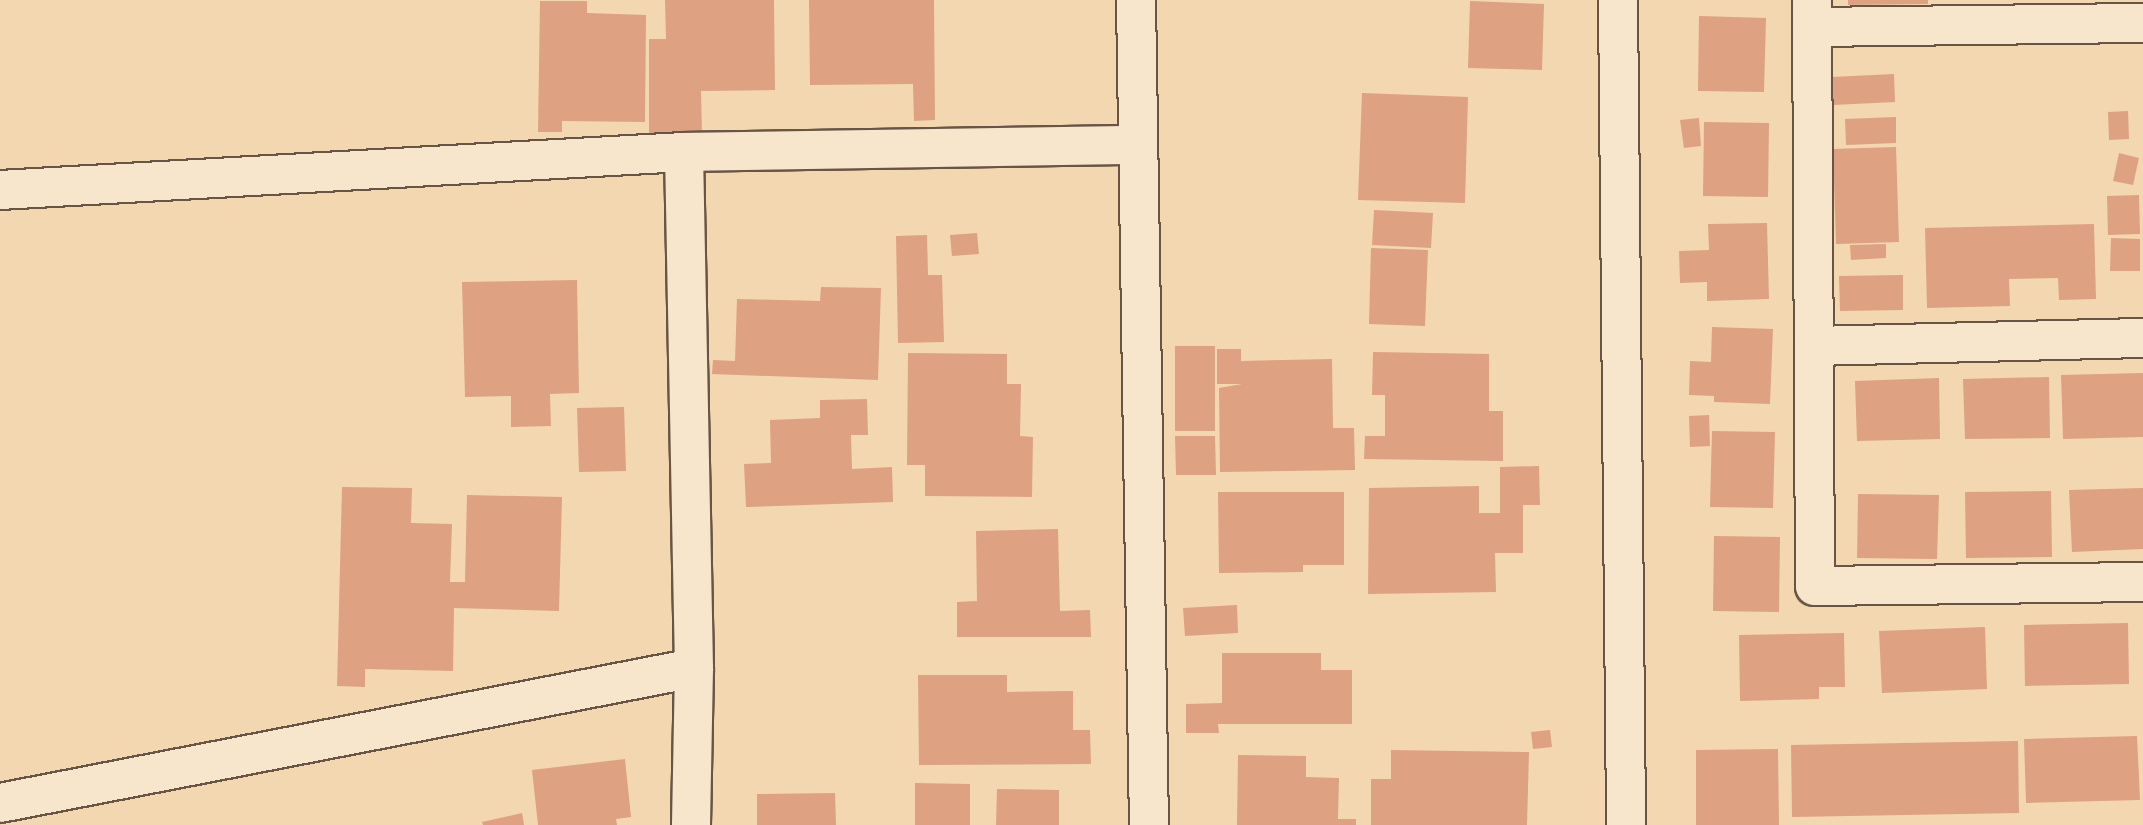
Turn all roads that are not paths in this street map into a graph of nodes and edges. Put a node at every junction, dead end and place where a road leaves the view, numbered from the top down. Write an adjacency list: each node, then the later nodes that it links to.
1 (1136, 0): 5 (street)
2 (1618, 0): 15 (street)
3 (1812, 13): 4 (street); 9 (street)
4 (2143, 23)
5 (1138, 145): 6 (street); 14 (street)
6 (684, 152): 7 (street); 11 (street)
7 (0, 190)
8 (2143, 338): 9 (street)
9 (1814, 346): 10 (street)
10 (2143, 582)
11 (694, 668): 12 (street); 13 (street)
12 (0, 803)
13 (691, 825)
14 (1149, 825)
15 (1626, 825)

